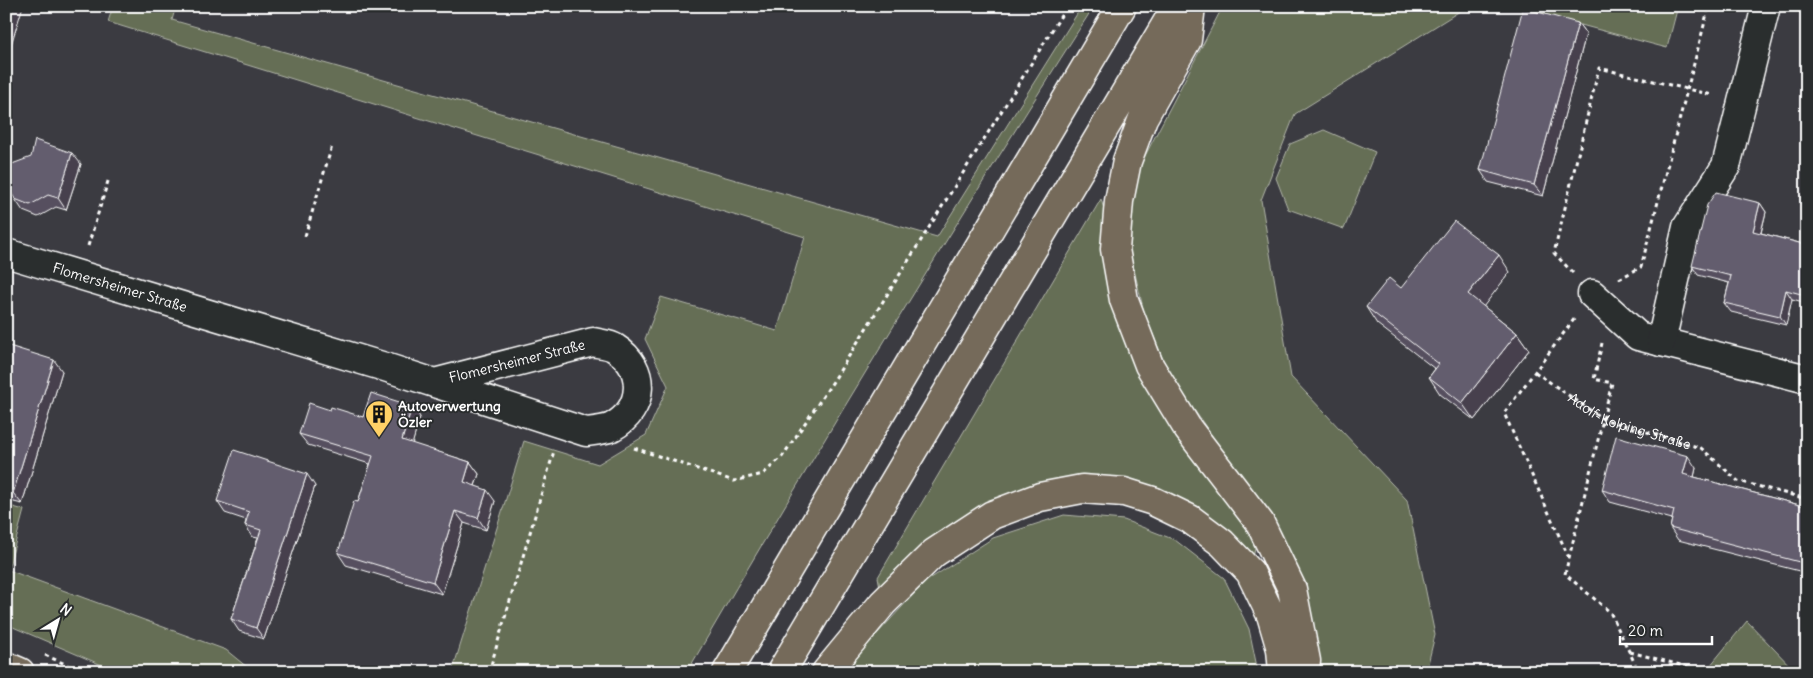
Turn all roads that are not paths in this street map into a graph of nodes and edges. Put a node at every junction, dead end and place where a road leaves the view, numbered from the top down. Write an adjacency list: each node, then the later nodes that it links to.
1 (1122, 6): 12 (main road)
2 (1177, 6): 13 (main road)
3 (1191, 6): 16 (main road)
4 (1766, 6): 7 (street)
5 (6, 253): 9 (street, Flomersheimer Straße)
6 (1600, 302): 7 (street)
7 (1661, 342): 8 (street)
8 (1807, 379)
9 (434, 383): 9 (street, Flomersheimer Straße)
10 (6, 666): 11 (main road)
11 (20, 672)
12 (727, 672)
13 (781, 672)
14 (826, 672): 15 (main road)
15 (1283, 672)
16 (1306, 672)

